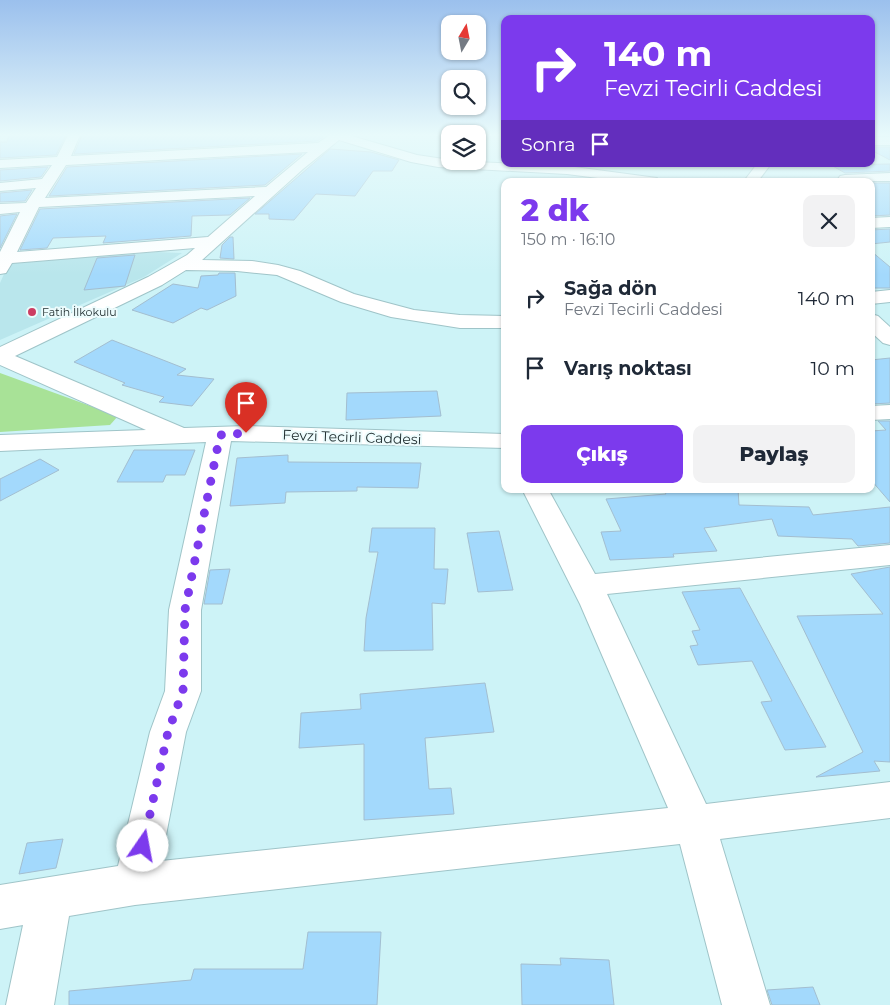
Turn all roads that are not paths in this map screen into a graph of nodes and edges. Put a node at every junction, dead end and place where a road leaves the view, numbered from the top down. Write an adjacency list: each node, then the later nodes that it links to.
1 (280, 182): 4 (street)
2 (47, 184): 3 (street); 5 (street)
3 (0, 187)
4 (269, 191): 5 (street); 9 (street)
5 (32, 205): 6 (street); 10 (street)
6 (0, 209)
7 (890, 222): 8 (street)
8 (875, 223)
9 (211, 242): 10 (street); 11 (street)
10 (2, 262)
11 (183, 264): 14 (street); 17 (street)
12 (890, 296): 13 (street)
13 (875, 298)
14 (501, 322)
15 (875, 324): 16 (street)
16 (890, 339)
17 (0, 356): 21 (street)
18 (890, 412): 19 (street)
19 (875, 414)
20 (220, 435): 21 (street, Fevzi Tecirli Caddesi); 23 (street, Fevzi Tecirli Caddesi); 29 (street)
21 (183, 437): 22 (street, Fevzi Tecirli Caddesi)
22 (0, 443)
23 (501, 445)
24 (537, 493): 26 (street)
25 (890, 555): 26 (street)
26 (585, 586): 28 (street)
27 (890, 800): 28 (street)
28 (695, 824): 29 (street); 33 (street)
29 (135, 884): 30 (street)
30 (50, 899): 31 (street); 32 (street)
31 (0, 907)
32 (30, 1005)
33 (746, 1005)

